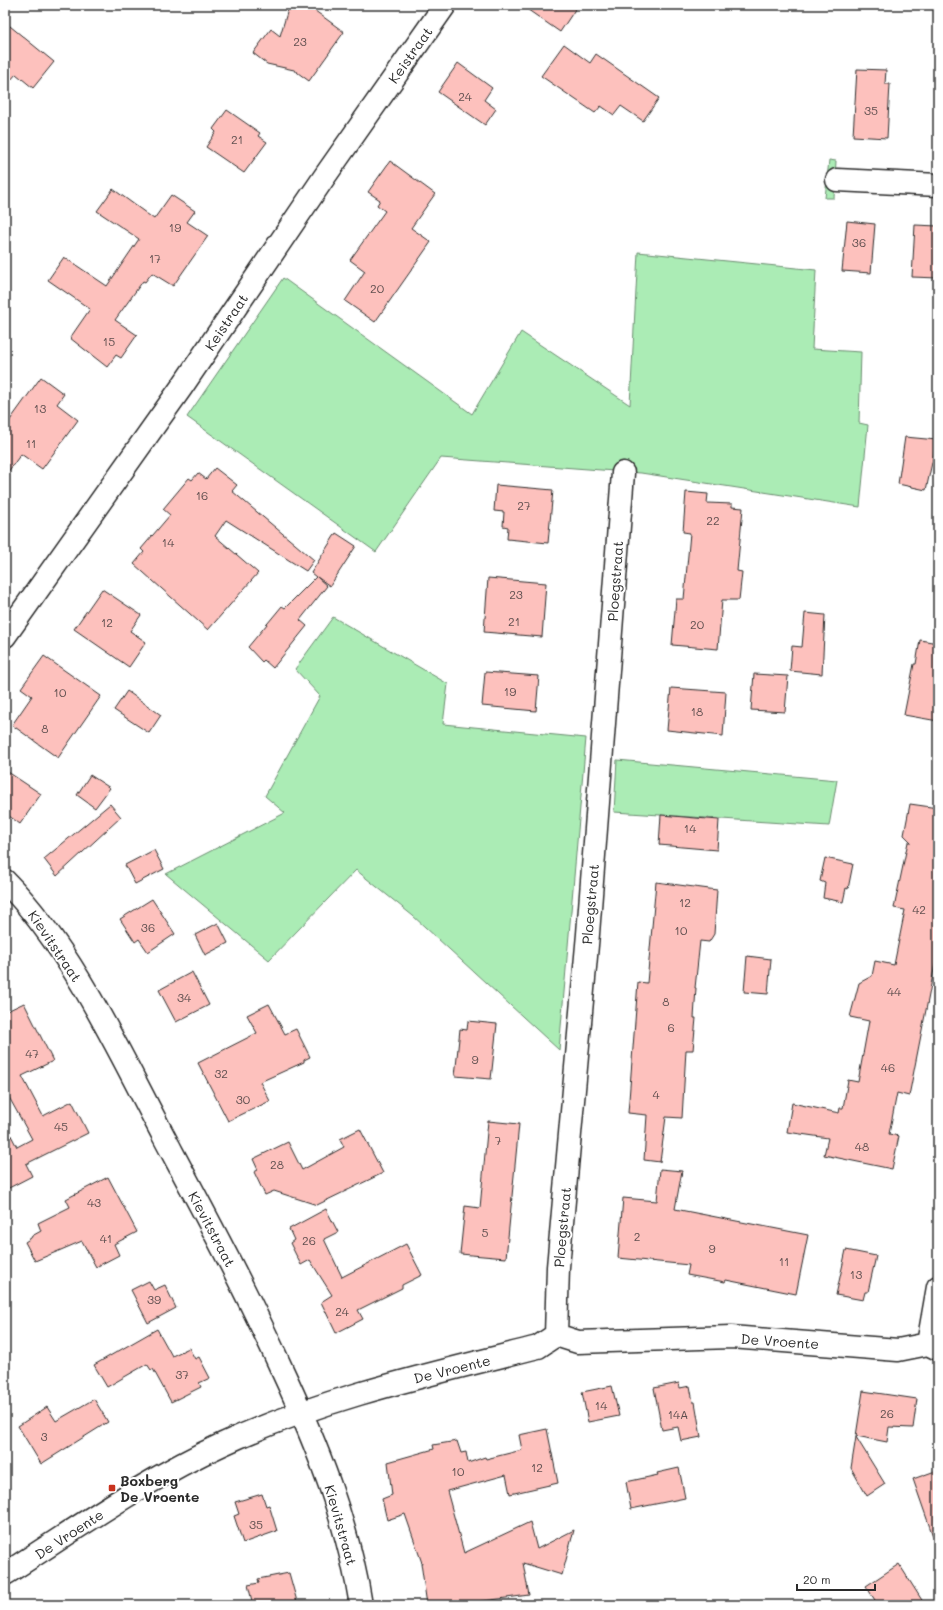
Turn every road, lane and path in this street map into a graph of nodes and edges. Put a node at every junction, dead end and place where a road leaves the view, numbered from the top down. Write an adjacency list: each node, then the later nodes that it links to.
1 (445, 5): 5 (street, Keistraat)
2 (837, 180): 3 (street)
3 (938, 186)
4 (623, 473): 8 (street, Ploegstraat)
5 (5, 636)
6 (5, 881): 10 (street, Kievitstraat)
7 (938, 1287): 9 (street)
8 (556, 1335): 9 (street, De Vroente); 10 (street, De Vroente)
9 (933, 1346)
10 (302, 1412): 11 (street, De Vroente); 12 (street, Kievitstraat)
11 (5, 1574)
12 (361, 1605)

